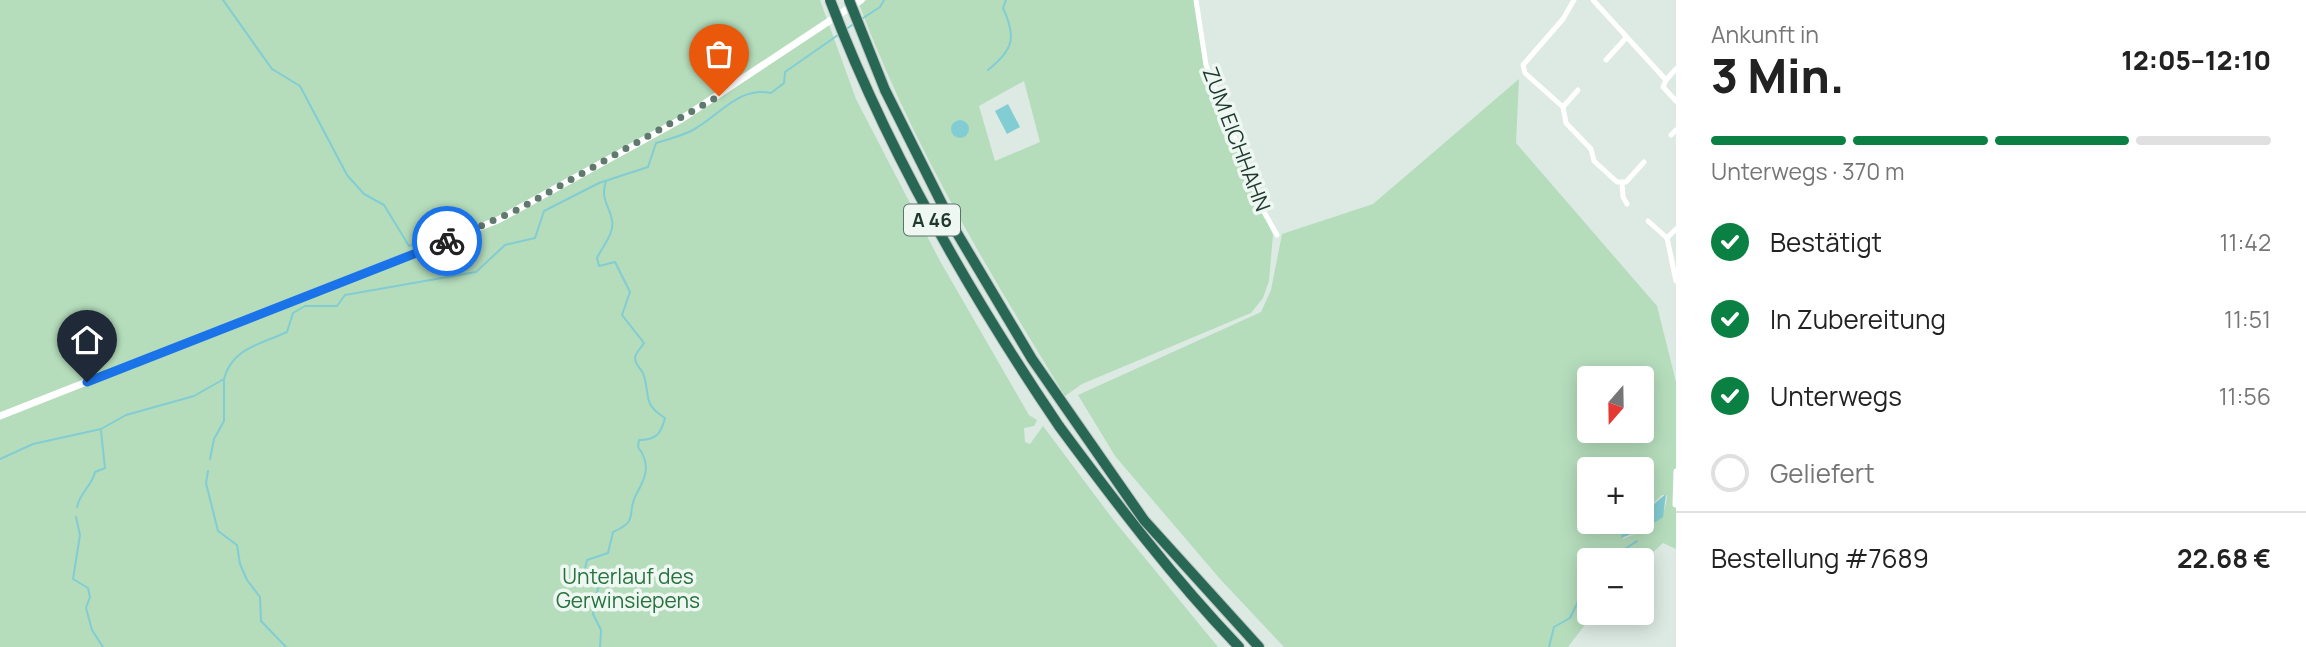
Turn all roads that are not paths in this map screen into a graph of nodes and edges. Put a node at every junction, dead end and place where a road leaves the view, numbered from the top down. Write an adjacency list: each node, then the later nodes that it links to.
1 (830, 0): 25 (highway, A 46, bridge)
2 (849, 0): 26 (highway, A 46, bridge)
3 (860, 0): 22 (street)
4 (1196, 0): 19 (street, ZUM EICHHAHN)
5 (1574, 0): 13 (street)
6 (1593, 0): 7 (street)
7 (1626, 38): 8 (street); 10 (street)
8 (1606, 60)
9 (1676, 69): 10 (street)
10 (1666, 80): 12 (street)
11 (1578, 90): 13 (street)
12 (1676, 101)
13 (1563, 107): 15 (street)
14 (1644, 162): 15 (street)
15 (1622, 183): 16 (street)
16 (1627, 204)
17 (1648, 221): 20 (street)
18 (1676, 229): 20 (street)
19 (1277, 235)
20 (1667, 238): 21 (street)
21 (1676, 281)
22 (0, 416)
23 (1676, 471): 24 (street)
24 (1675, 505)
25 (1239, 647)
26 (1259, 647)

